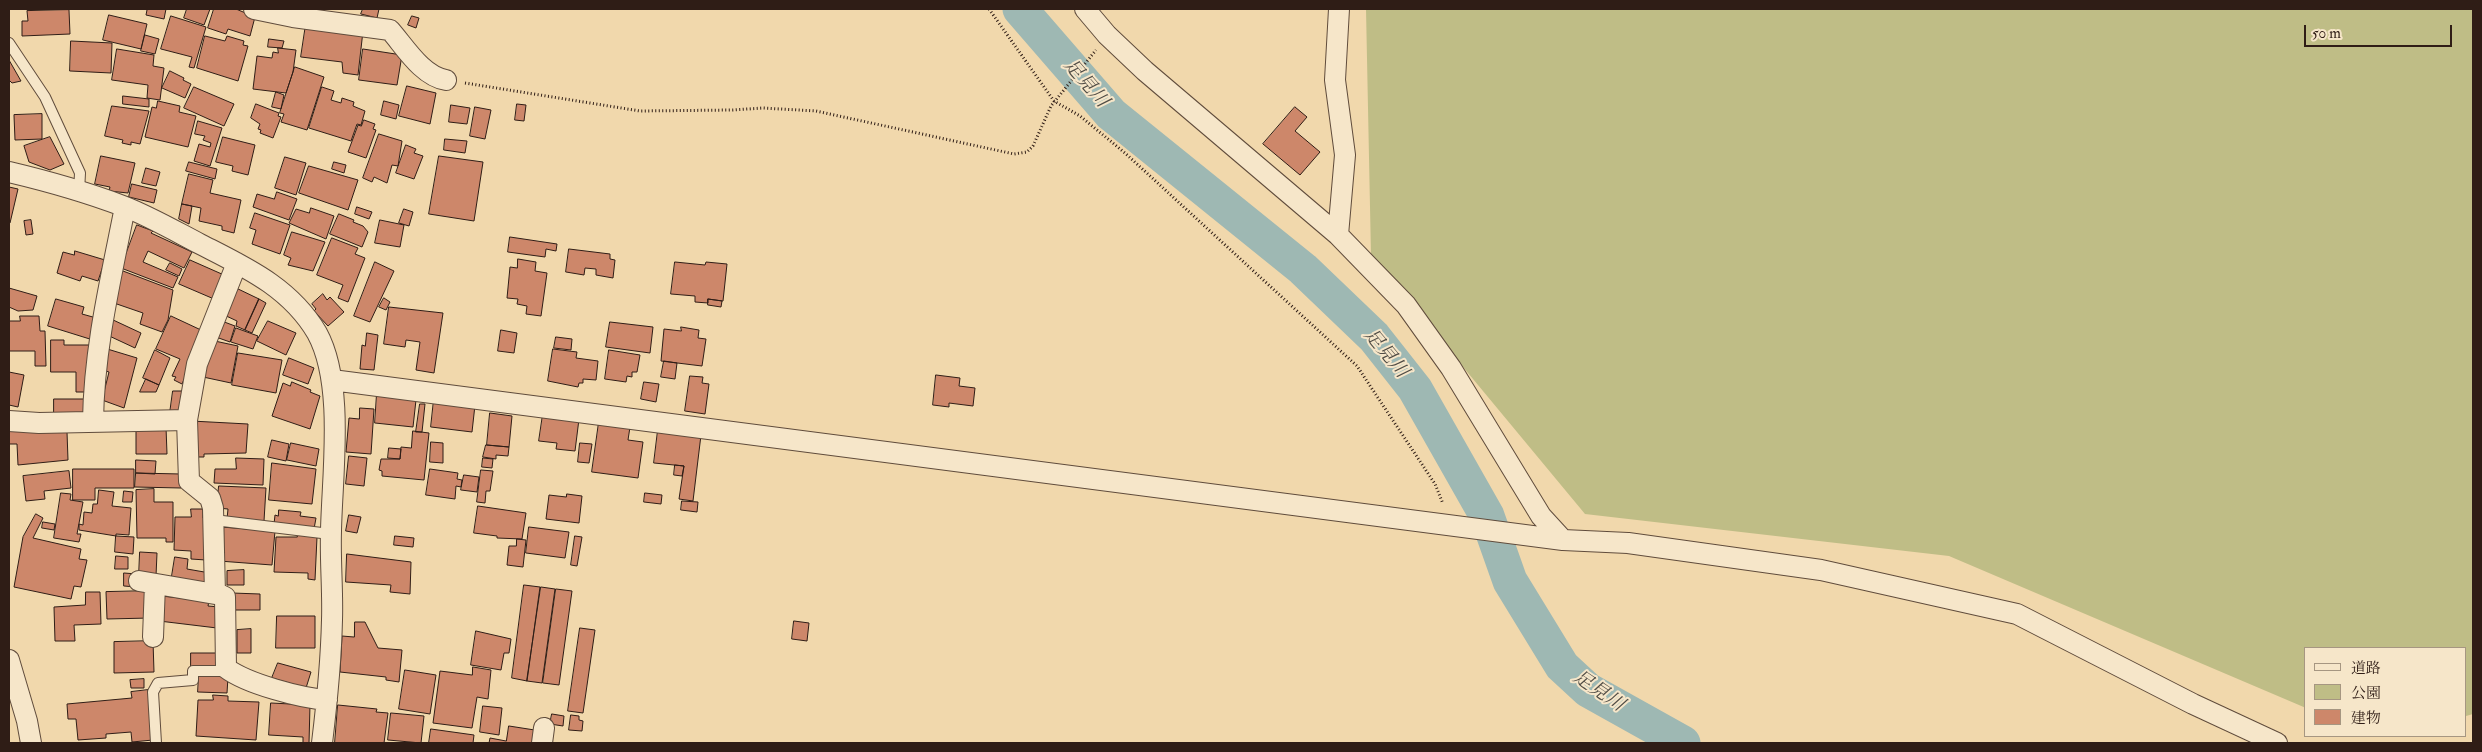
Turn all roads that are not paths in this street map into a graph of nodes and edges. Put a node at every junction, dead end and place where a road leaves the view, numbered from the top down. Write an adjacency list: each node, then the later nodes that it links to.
1 (254, 9): 5 (street)
2 (1085, 9): 9 (street)
3 (1340, 9): 9 (street)
4 (9, 43): 7 (lane)
5 (446, 80)
6 (9, 172): 7 (street)
7 (79, 192): 8 (street)
8 (125, 207): 10 (street); 14 (street)
9 (1338, 235): 17 (street)
10 (237, 263): 11 (street); 12 (street)
11 (332, 380): 16 (street); 17 (street)
12 (187, 420): 14 (street); 15 (street)
13 (9, 421): 14 (street)
14 (93, 421)
15 (214, 520): 16 (lane); 18 (street)
16 (330, 534): 22 (street)
17 (1557, 539): 26 (street)
18 (214, 592): 19 (street); 21 (street)
19 (153, 637)
20 (9, 660): 23 (street)
21 (231, 671): 22 (street); 24 (lane)
22 (327, 700): 25 (street)
23 (31, 743)
24 (156, 743)
25 (322, 743)
26 (2277, 743)

